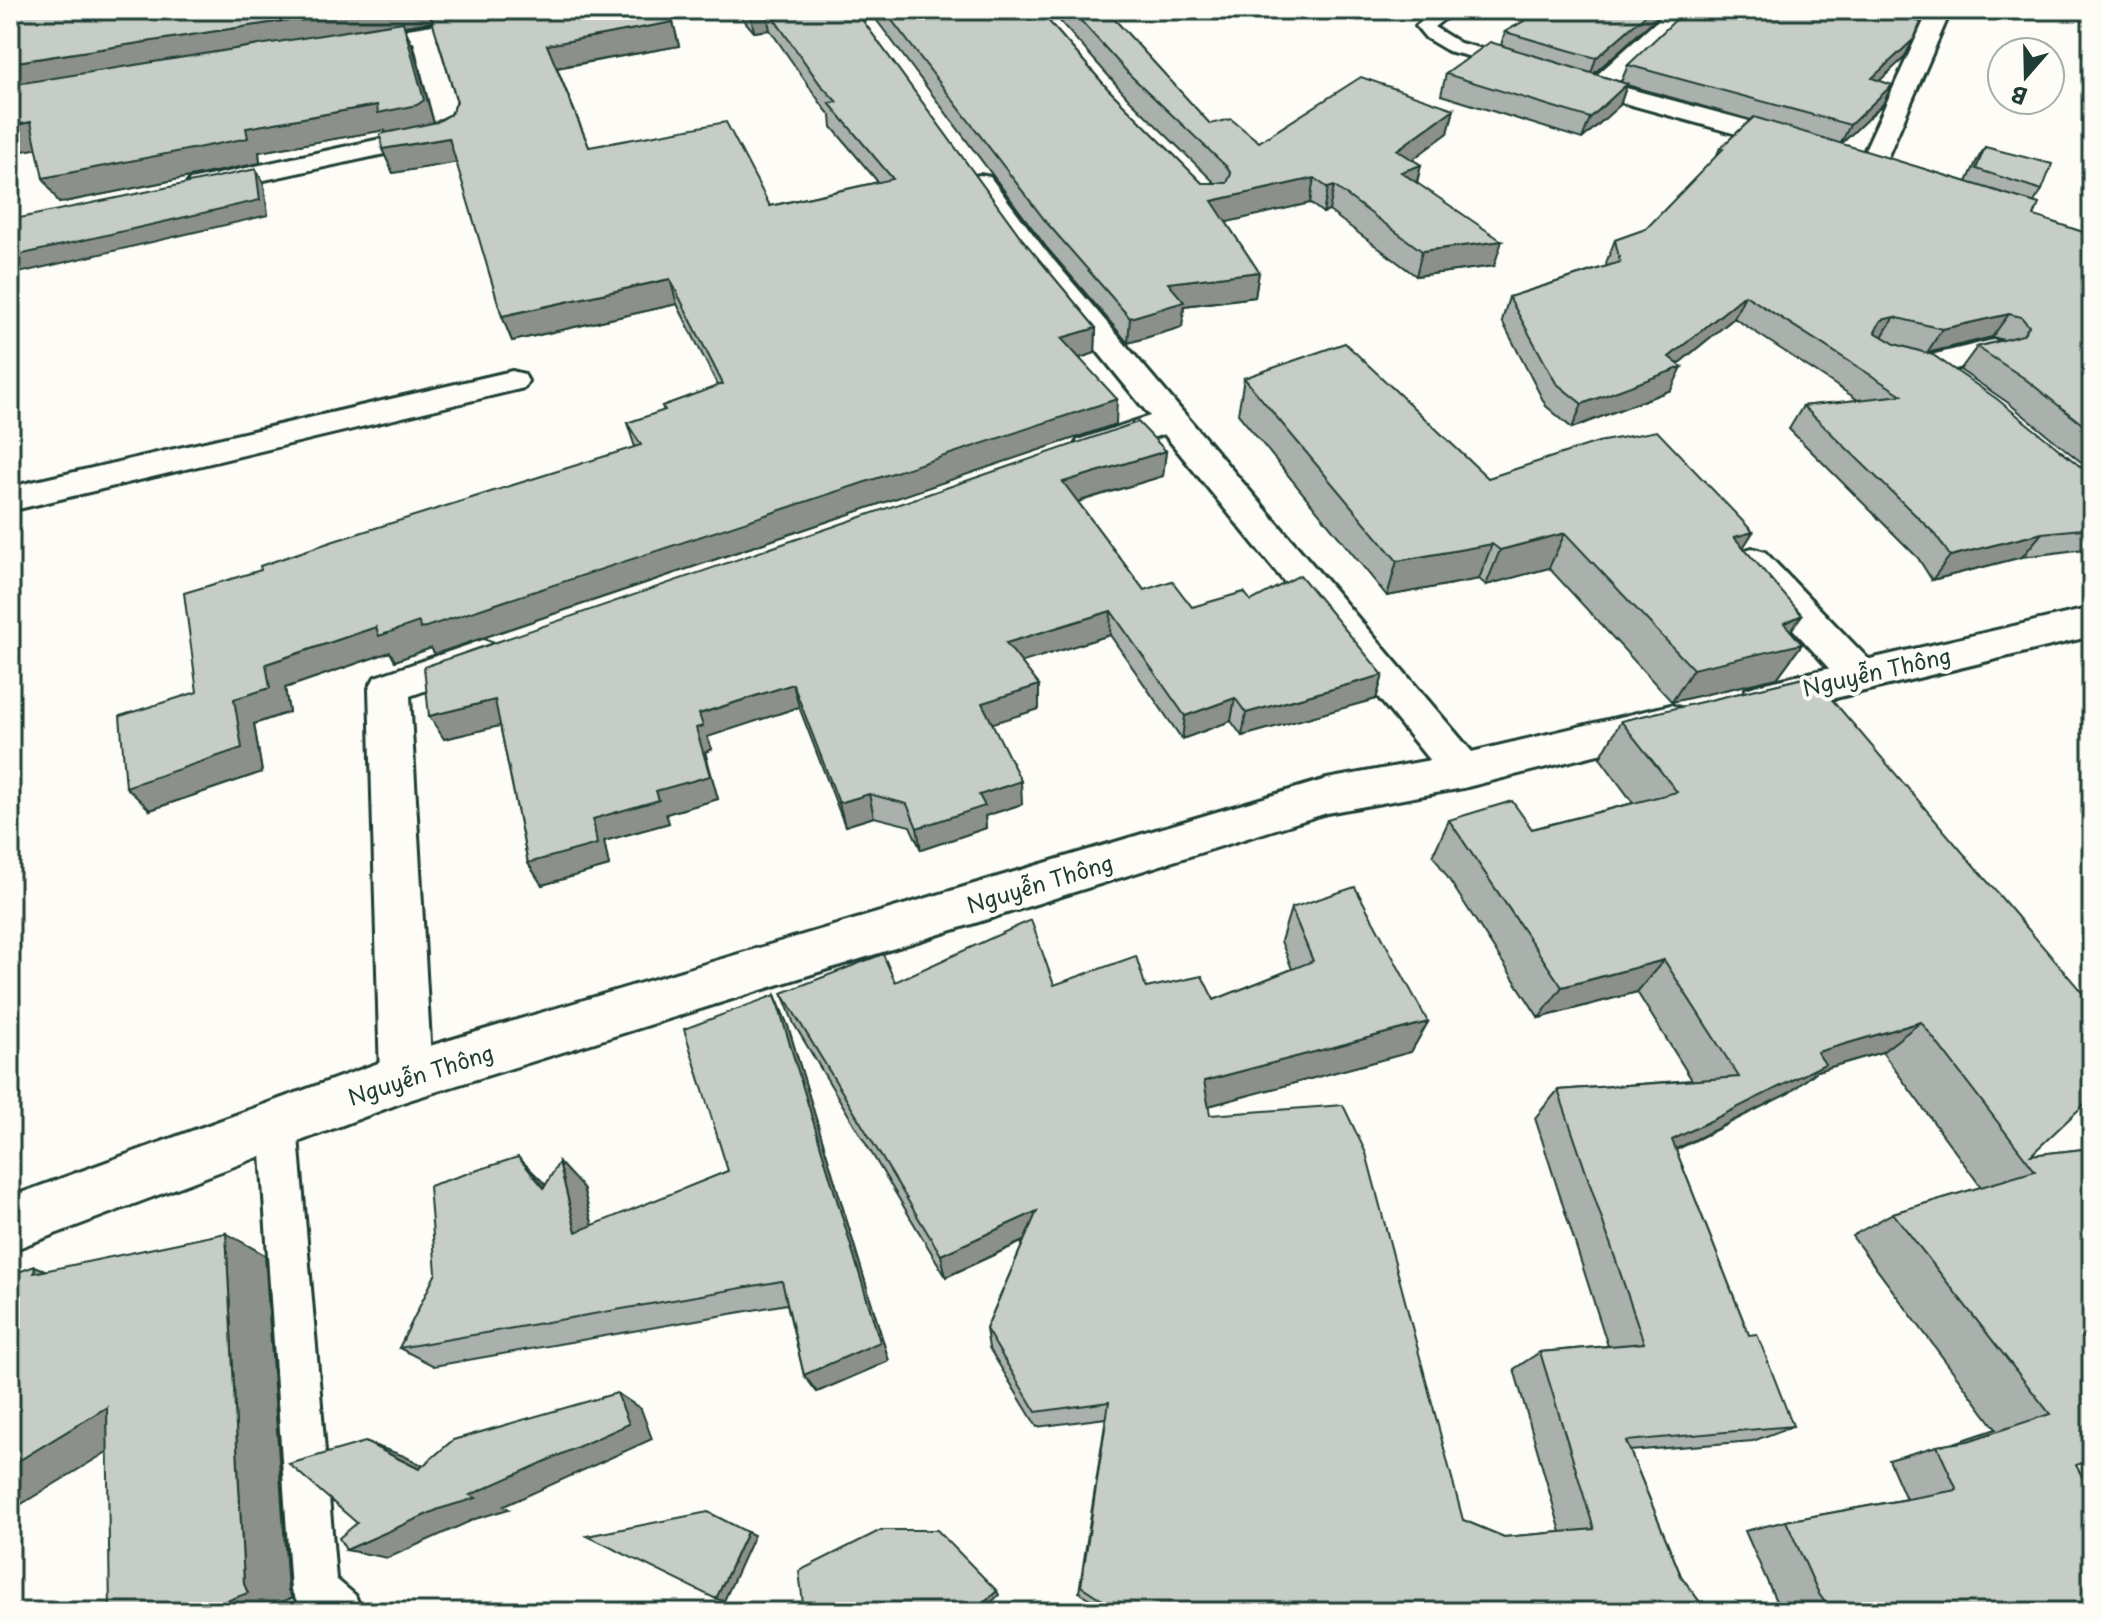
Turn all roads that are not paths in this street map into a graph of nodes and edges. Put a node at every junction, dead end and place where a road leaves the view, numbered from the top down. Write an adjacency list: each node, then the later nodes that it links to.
1 (569, 10): 5 (street)
2 (1448, 10): 7 (lane)
3 (1683, 10): 8 (street)
4 (1940, 10): 8 (street)
5 (423, 33): 6 (street); 11 (street)
6 (331, 48)
7 (1540, 71)
8 (1847, 158): 10 (street)
9 (963, 161): 17 (street)
10 (1900, 174)
11 (177, 190)
12 (1993, 350): 14 (street)
13 (1891, 355): 14 (street)
14 (1926, 366): 16 (street)
15 (512, 381): 19 (street)
16 (1965, 392)
17 (1172, 420): 18 (street); 24 (street)
18 (1051, 461)
19 (10, 499)
20 (1731, 539): 23 (street)
21 (2092, 622): 23 (street, Nguyễn Thông)
22 (524, 641): 25 (street)
23 (1860, 676): 24 (street, Nguyễn Thông)
24 (1463, 771): 25 (street, Nguyễn Thông)
25 (406, 1077): 26 (street, Nguyễn Thông)
26 (278, 1125): 27 (street, Nguyễn Thông); 28 (lane)
27 (10, 1224)
28 (338, 1612)

